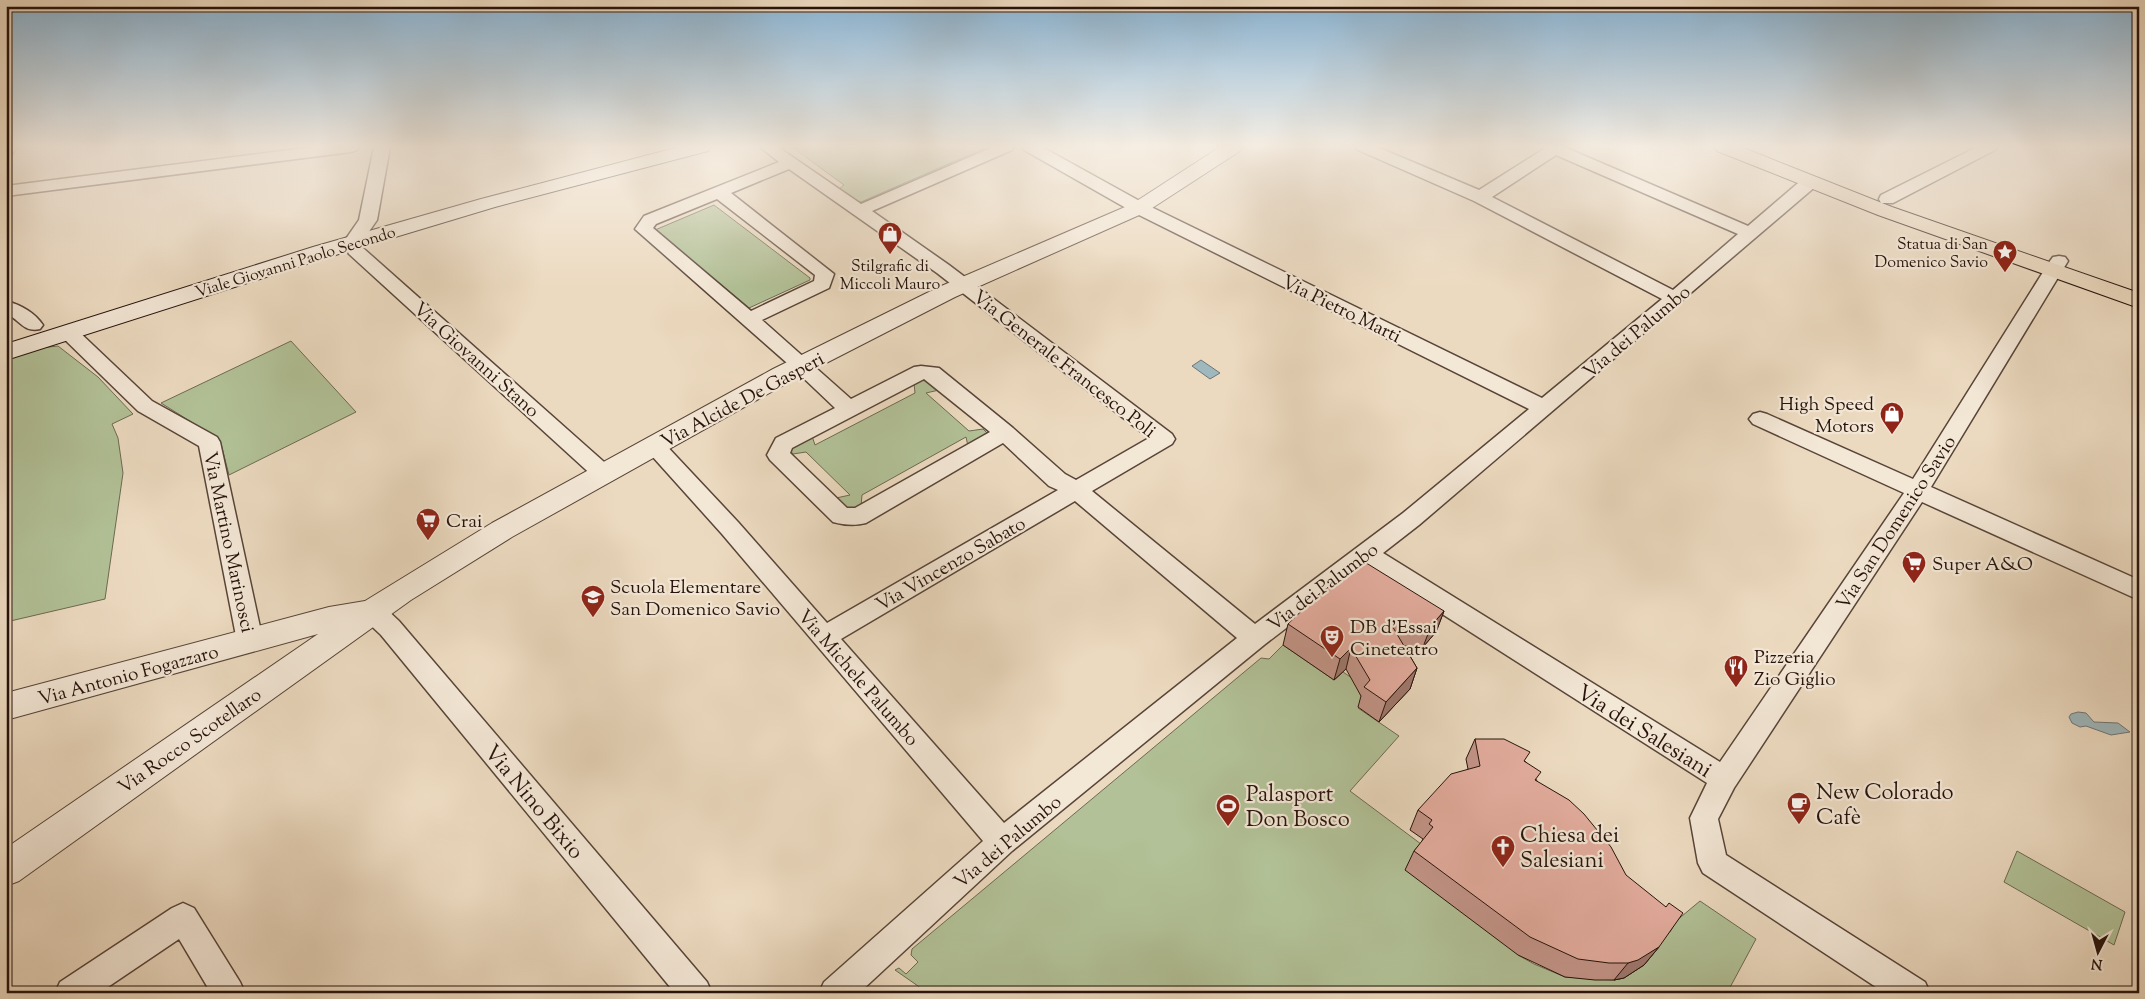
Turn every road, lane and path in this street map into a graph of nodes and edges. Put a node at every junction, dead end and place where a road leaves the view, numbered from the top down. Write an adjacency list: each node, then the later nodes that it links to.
1 (373, 194): 21 (street)
2 (467, 194): 21 (street, Viale Giovanni Paolo Secondo)
3 (524, 194): 23 (street, Viale Giovanni Paolo Secondo)
4 (715, 194): 30 (street)
5 (721, 194): 30 (street)
6 (834, 194): 20 (street, Via Generale Francesco Poli)
7 (898, 194): 20 (street)
8 (1113, 194): 19 (street, Via Pietro Marti)
9 (1161, 194): 19 (street, Via Alcide De Gasperi)
10 (1472, 194): 17 (street)
11 (1485, 194): 17 (street)
12 (1659, 194): 22 (street)
13 (1796, 194): 22 (street, Via dei Palumbo)
14 (1840, 194): 24 (main road)
15 (1873, 194): 18 (main road)
16 (1898, 194): 18 (street)
17 (1480, 197): 27 (street)
18 (1887, 199): 24 (main road)
19 (1139, 208): 25 (street, Via Alcide De Gasperi); 36 (street, Via Pietro Marti)
20 (858, 211): 25 (street, Via Generale Francesco Poli)
21 (368, 220): 23 (street); 31 (street, Viale Giovanni Paolo Secondo)
22 (1750, 233): 27 (street, Via dei Palumbo)
23 (352, 243): 32 (street, Viale Giovanni Paolo Secondo); 41 (street, Via Giovanni Stano)
24 (2057, 266): 26 (main road); 28 (main road); 43 (street, Via San Domenico Savio)
25 (964, 284): 35 (street, Via Alcide De Gasperi); 42 (street, Via Generale Francesco Poli)
26 (2139, 289)
27 (1675, 298): 36 (street, Via dei Palumbo)
28 (2139, 301)
29 (6, 307): 31 (street)
30 (749, 319): 35 (street)
31 (34, 325): 33 (street, Viale Giovanni Paolo Secondo)
32 (68, 332): 34 (street, Viale Giovanni Paolo Secondo); 49 (street, Via Martino Marinosci)
33 (6, 333)
34 (6, 352)
35 (802, 365): 37 (street); 40 (street, Via Alcide De Gasperi)
36 (1544, 408): 44 (street, Via dei Palumbo)
37 (848, 409): 39 (street); 39 (street)
38 (1760, 419): 43 (street)
39 (1005, 433): 42 (street)
40 (654, 446): 41 (street, Via Alcide De Gasperi); 47 (street, Via Michele Palumbo)
41 (604, 474): 46 (street, Via Alcide De Gasperi)
42 (1076, 490): 47 (street, Via Vincenzo Sabato); 48 (street)
43 (1917, 491): 45 (street); 51 (street, Via San Domenico Savio)
44 (1364, 553): 48 (street, Via dei Palumbo); 51 (street, Via dei Salesiani)
45 (2139, 591)
46 (373, 612): 49 (street, Via Alcide De Gasperi); 53 (street, Via Rocco Scotellaro); 56 (street, Via Nino Bixio)
47 (824, 637): 52 (street, Via Michele Palumbo)
48 (1254, 638): 52 (street, Via dei Palumbo)
49 (250, 641): 50 (street, Via Antonio Fogazzaro)
50 (6, 707)
51 (1724, 780): 58 (street, Via dei Salesiani)
52 (1002, 842): 57 (street, Via dei Palumbo)
53 (6, 869)
54 (70, 993): 55 (street)
55 (229, 993)
56 (696, 993)
57 (835, 993)
58 (1914, 993)

